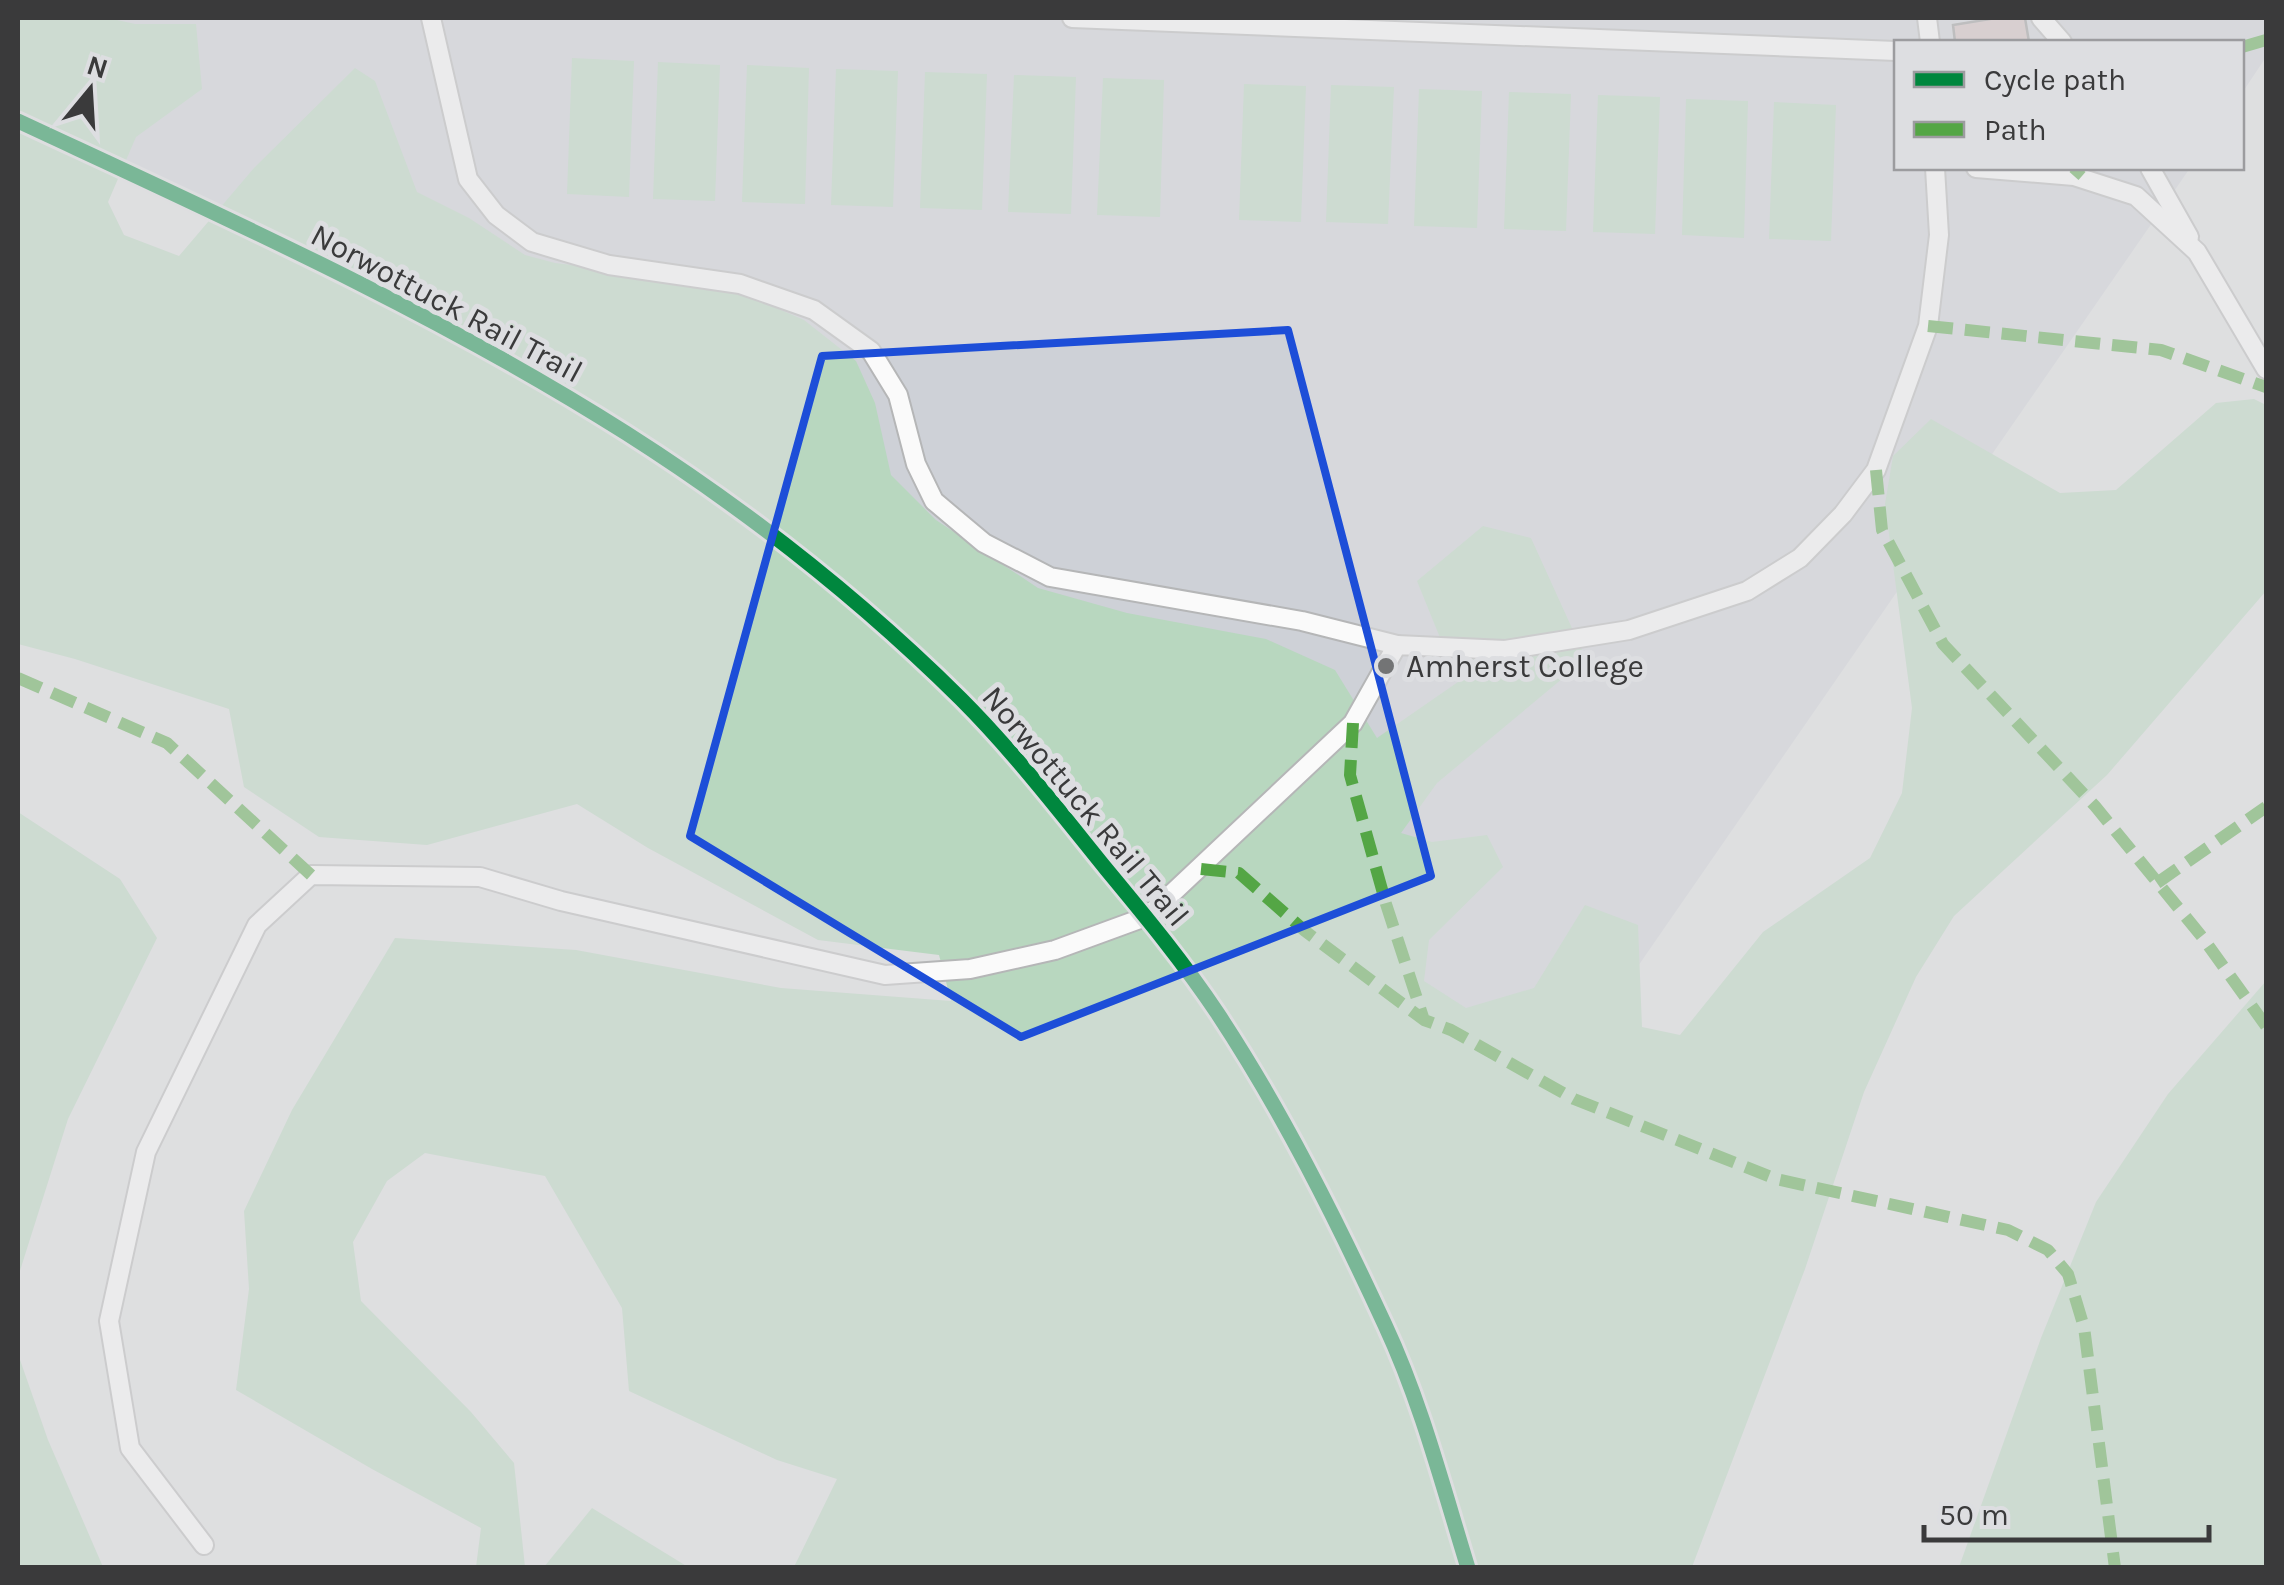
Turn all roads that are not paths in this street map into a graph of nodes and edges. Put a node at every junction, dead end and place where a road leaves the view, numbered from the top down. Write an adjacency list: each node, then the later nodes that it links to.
1 (431, 18): 11 (lane)
2 (1072, 18): 5 (lane)
3 (2041, 18): 4 (lane)
4 (2060, 40)
5 (1894, 51)
6 (1935, 170): 11 (lane)
7 (2000, 170): 9 (lane)
8 (2151, 170): 9 (lane)
9 (2198, 252): 10 (lane)
10 (2266, 369)
11 (1397, 645): 12 (lane)
12 (204, 1545)

